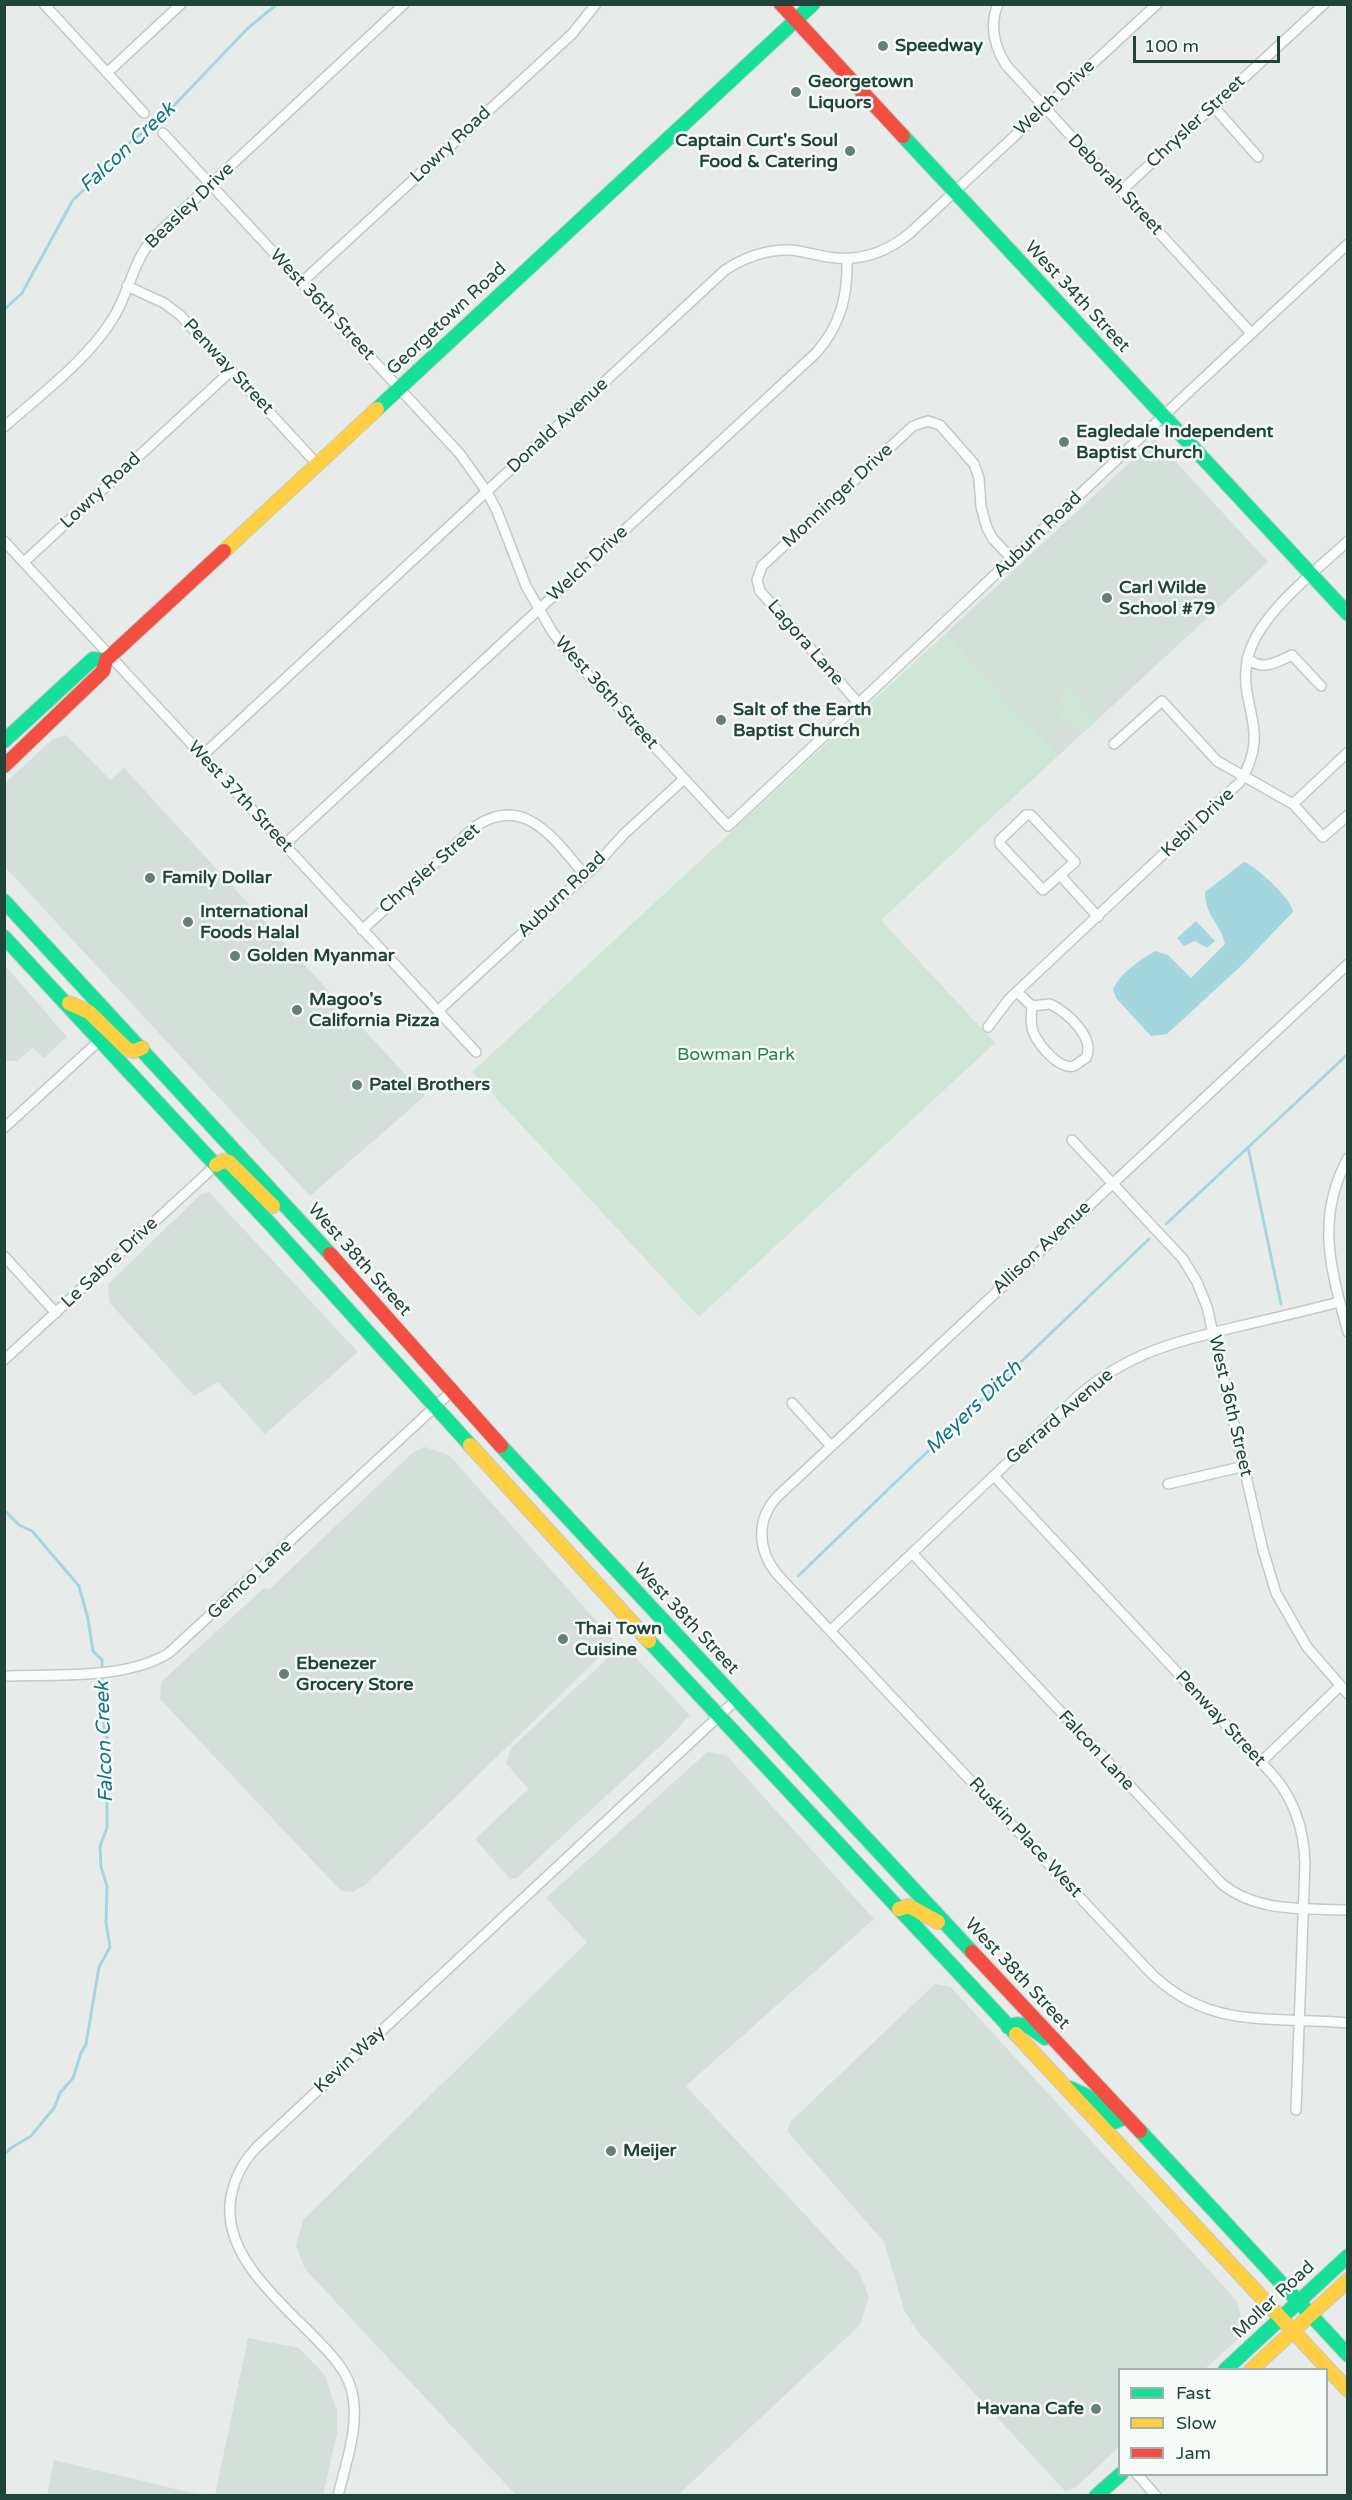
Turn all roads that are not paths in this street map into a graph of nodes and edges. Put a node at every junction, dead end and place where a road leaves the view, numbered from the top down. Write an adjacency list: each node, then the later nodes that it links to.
1 (44, 4): 11 (street)
2 (181, 4): 11 (street)
3 (404, 4): 17 (street, Beasley Drive)
4 (596, 4): 22 (street, Lowry Road)
5 (781, 4): 10 (main road, West 34th Street)
6 (813, 4): 10 (main road, Georgetown Road)
7 (998, 4): 13 (street, Deborah Street)
8 (1157, 4): 13 (street, Welch Drive)
9 (1324, 4): 12 (street, Chrysler Street)
10 (795, 20): 18 (main road, West 34th Street); 26 (main road, Georgetown Road)
11 (107, 73): 14 (street)
12 (1213, 106): 16 (street); 19 (street, Chrysler Street)
13 (1044, 108): 18 (street, Welch Drive); 19 (street, Deborah Street)
14 (144, 113)
15 (163, 133): 17 (street, West 36th Street)
16 (1258, 157)
17 (210, 184): 22 (street, West 36th Street); 23 (street, Beasley Drive)
18 (954, 191): 21 (street, Donald Avenue); 27 (main road, West 34th Street)
19 (1121, 191): 24 (street, Deborah Street)
20 (1347, 244): 24 (street, Auburn Road)
21 (847, 258): 30 (street, Donald Avenue); 37 (street, Welch Drive)
22 (301, 283): 26 (street, West 36th Street)
23 (127, 286): 25 (street, Penway Street); 28 (street, Beasley Drive)
24 (1251, 333): 27 (street, Auburn Road)
25 (231, 371): 29 (street, Penway Street); 34 (street, Lowry Road)
26 (399, 388): 29 (main road, Georgetown Road); 30 (street, West 36th Street)
27 (1163, 415): 33 (street, Auburn Road); 35 (main road, West 34th Street)
28 (4, 428)
29 (317, 464): 39 (main road, Georgetown Road)
30 (487, 492): 37 (street, West 36th Street); 46 (street, Donald Avenue)
31 (4, 541): 34 (street, West 37th Street)
32 (1347, 542): 35 (street, Kebil Drive)
33 (1012, 559): 36 (street, Monninger Drive); 42 (street, Auburn Road)
34 (24, 562): 39 (street, West 37th Street)
35 (1311, 575): 38 (main road, West 34th Street); 40 (street, Kebil Drive)
36 (757, 580): 42 (street, Lagora Lane)
37 (538, 610): 49 (street, West 36th Street); 53 (street, Welch Drive)
38 (1347, 614)
39 (108, 657): 43 (main road, Georgetown Road); 46 (street, West 37th Street); 47 (main road, Georgetown Road)
40 (1247, 658): 41 (street); 48 (street, Kebil Drive)
41 (1321, 686)
42 (859, 704): 52 (street, Auburn Road)
43 (4, 741)
44 (1114, 744): 48 (street)
45 (1347, 752): 50 (street)
46 (202, 756): 53 (street, West 37th Street)
47 (4, 766)
48 (1244, 776): 50 (street); 57 (street, Kebil Drive)
49 (684, 779): 52 (street, West 36th Street); 54 (street, Auburn Road)
50 (1293, 804): 51 (street)
51 (1347, 814)
52 (728, 826)
53 (284, 845): 58 (street, West 37th Street)
54 (585, 875): 58 (street, Chrysler Street); 64 (street, Auburn Road)
55 (1060, 875): 55 (street); 57 (street)
56 (4, 901): 67 (main road, West 38th Street)
57 (1098, 917): 61 (street, Kebil Drive)
58 (362, 930): 64 (street, West 37th Street)
59 (4, 937): 62 (main road)
60 (1347, 964): 73 (street, Allison Avenue)
61 (1017, 992): 63 (street); 65 (street, Kebil Drive)
62 (63, 1001): 66 (main road); 67 (main road)
63 (1032, 1006): 63 (street)
64 (439, 1010): 68 (street, West 37th Street)
65 (988, 1027)
66 (100, 1040): 69 (street); 72 (main road)
67 (142, 1048): 74 (main road, West 38th Street)
68 (476, 1052)
69 (4, 1128)
70 (1072, 1140): 73 (street, West 36th Street)
71 (1347, 1158): 76 (street)
72 (216, 1165): 74 (main road); 77 (street, Le Sabre Drive); 83 (main road)
73 (1112, 1183): 78 (street, West 36th Street); 84 (street, Allison Avenue)
74 (314, 1236): 81 (main road, West 38th Street)
75 (4, 1256): 77 (street)
76 (1339, 1302): 78 (street, Gerrard Avenue); 79 (street)
77 (56, 1312): 80 (street, Le Sabre Drive)
78 (1213, 1332): 85 (street, West 36th Street); 86 (street, Gerrard Avenue)
79 (1347, 1332)
80 (4, 1360)
81 (452, 1391): 83 (street, Gemco Lane); 93 (main road, West 38th Street)
82 (792, 1403): 84 (street)
83 (435, 1407): 91 (street, Gemco Lane); 94 (main road)
84 (831, 1446): 88 (street, Allison Avenue)
85 (1245, 1466): 87 (street); 92 (street, West 36th Street)
86 (994, 1476): 89 (street, Gerrard Avenue); 95 (street, Penway Street)
87 (1168, 1484)
88 (762, 1546): 90 (street, Ruskin Place West)
89 (912, 1553): 90 (street, Gerrard Avenue); 96 (street, Falcon Lane)
90 (831, 1630): 100 (street, Ruskin Place West)
91 (4, 1676)
92 (1344, 1690): 95 (street)
93 (736, 1700): 94 (street, Kevin Way); 99 (main road, West 38th Street)
94 (719, 1717): 97 (main road); 121 (street, Kevin Way)
95 (1261, 1762): 96 (street, Penway Street)
96 (1304, 1908): 98 (street, Falcon Lane); 100 (street, Penway Street)
97 (899, 1909): 99 (main road); 102 (main road)
98 (1347, 1910)
99 (946, 1926): 103 (main road, West 38th Street)
100 (1299, 2021): 101 (street, Ruskin Place West); 105 (street, Penway Street)
101 (1347, 2023)
102 (1008, 2026): 103 (main road); 104 (main road)
103 (1060, 2047): 106 (main road, West 38th Street)
104 (1062, 2084): 106 (main road); 111 (main road)
105 (1296, 2110)
106 (1126, 2117): 109 (main road, West 38th Street)
107 (1347, 2256): 109 (main road, Moller Road)
108 (1347, 2280): 110 (main road, Moller Road)
109 (1298, 2302): 110 (main road, West 38th Street); 111 (main road, Moller Road)
110 (1310, 2315): 112 (main road, Moller Road); 113 (main road, West 38th Street)
111 (1281, 2319): 112 (main road); 114 (main road, Moller Road)
112 (1292, 2331): 115 (main road, Moller Road); 116 (main road)
113 (1347, 2355)
114 (1227, 2368)
115 (1253, 2368)
116 (1326, 2368)
117 (1328, 2370): 118 (main road)
118 (1347, 2390)
119 (1120, 2476): 122 (main road)
120 (1138, 2476): 123 (street)
121 (338, 2496)
122 (1096, 2496)
123 (1156, 2496)

